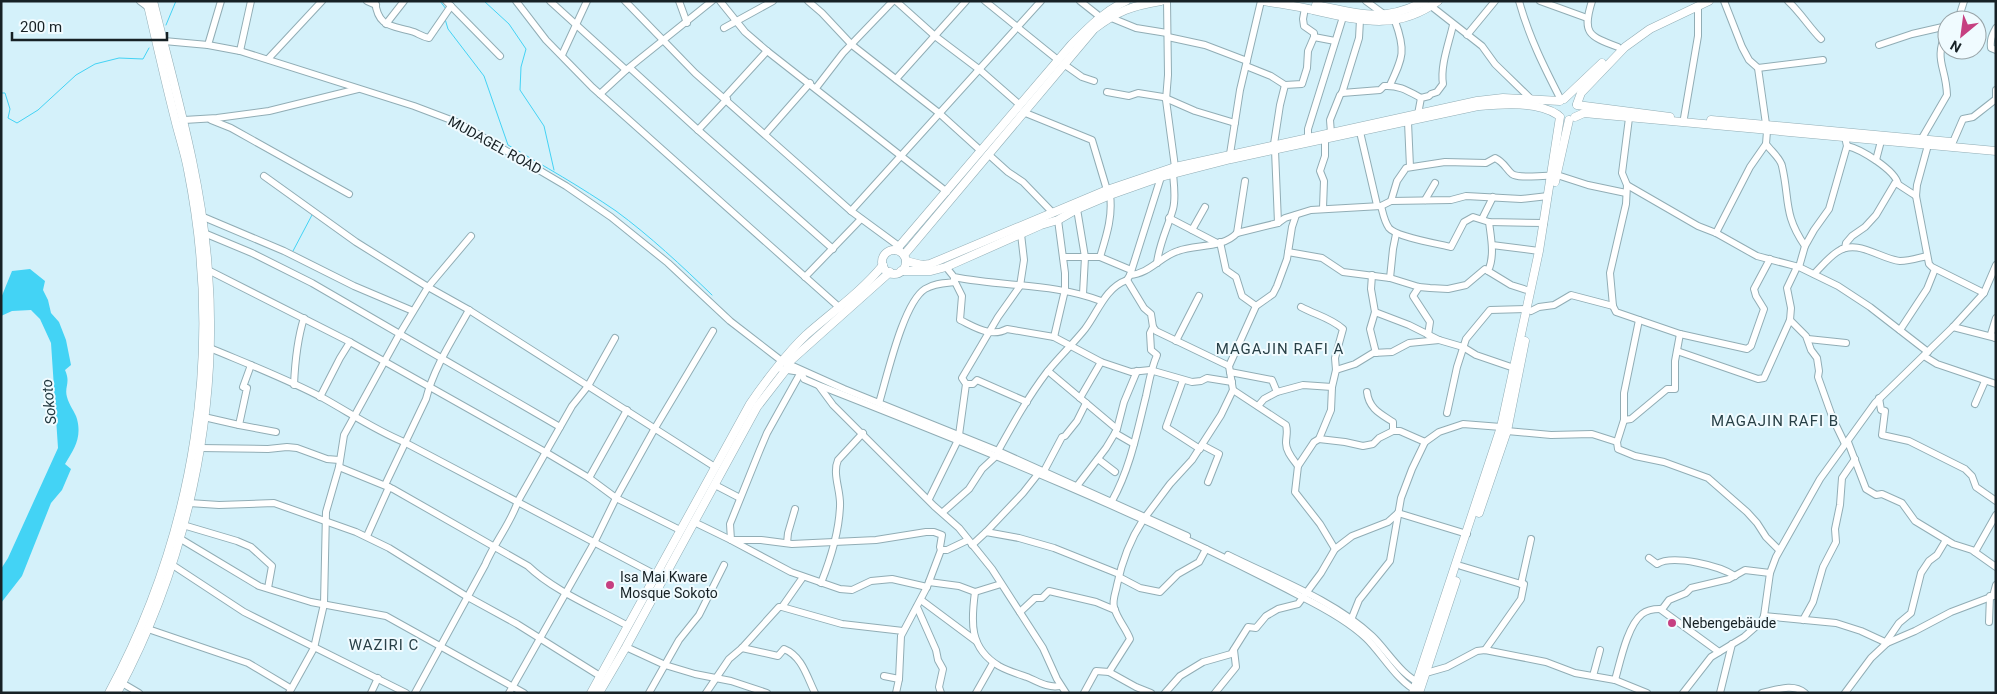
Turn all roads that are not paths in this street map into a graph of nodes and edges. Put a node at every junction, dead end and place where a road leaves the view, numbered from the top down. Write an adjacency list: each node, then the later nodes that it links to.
1 (140, 1): 34 (street)
2 (221, 1): 66 (street)
3 (251, 1): 70 (street)
4 (322, 1): 75 (street)
5 (367, 1): 35 (street)
6 (404, 1): 50 (street)
7 (516, 1): 73 (street)
8 (550, 1): 52 (street)
9 (587, 1): 52 (street)
10 (624, 1): 62 (street)
11 (679, 1): 49 (street)
12 (712, 1): 49 (street)
13 (720, 1): 47 (street)
14 (773, 1): 47 (street)
15 (895, 1): 59 (street); 67 (street)
16 (966, 1): 59 (street)
17 (985, 1): 53 (street)
18 (1041, 1): 53 (street)
19 (1080, 1): 42 (street)
20 (1126, 1): 42 (main road)
21 (1161, 1): 43 (main road)
22 (1167, 1): 57 (street)
23 (1262, 1): 40 (main road); 79 (street)
24 (1295, 1): 41 (main road)
25 (1366, 1): 41 (street)
26 (1495, 1): 58 (street)
27 (1519, 1): 98 (street)
28 (1540, 1): 45 (street)
29 (1592, 1): 45 (street)
30 (1709, 1): 39 (main road)
31 (1724, 1): 80 (street)
32 (1788, 1): 61 (street)
33 (812, 2): 67 (street)
34 (149, 3): 63 (main road); 72 (main road)
35 (375, 3): 50 (street)
36 (1416, 3): 37 (main road); 41 (main road)
37 (1431, 3): 48 (main road); 51 (street)
38 (448, 4): 50 (street); 74 (street)
39 (1698, 4): 68 (main road); 99 (main road); 106 (street)
40 (1305, 8): 44 (main road); 60 (street)
41 (1385, 15)
42 (1099, 16): 78 (main road)
43 (1109, 17): 57 (street); 78 (main road)
44 (1343, 17): 46 (main road); 64 (street)
45 (1587, 18): 68 (street)
46 (1360, 20): 48 (main road); 92 (street)
47 (736, 21): 54 (street); 71 (street)
48 (1395, 21): 87 (street)
49 (687, 23): 62 (street)
50 (386, 24)
51 (1453, 25): 58 (street); 95 (street)
52 (576, 26): 73 (street); 81 (street)
53 (1017, 27): 78 (street); 82 (street)
54 (724, 28)
55 (1996, 28): 69 (street)
56 (1937, 30): 65 (street)
57 (1168, 35): 79 (street); 97 (street)
58 (1467, 35): 96 (street)
59 (935, 36): 82 (street); 83 (street)
60 (1314, 37): 64 (street); 86 (street)
61 (1821, 39)
62 (663, 40): 81 (street); 94 (street)
63 (164, 41): 66 (street, MUDAGEL ROAD); 72 (street); 108 (main road)
64 (1334, 41): 116 (street)
65 (1879, 44)
66 (208, 45): 70 (street, MUDAGEL ROAD)
67 (852, 45): 83 (street); 88 (street)
68 (1618, 47): 98 (main road)
69 (1996, 50)
70 (240, 51): 75 (street, MUDAGEL ROAD)
71 (767, 51): 85 (street); 94 (street)
72 (159, 52): 411 (main road)
73 (562, 55): 93 (street)
74 (500, 56)
75 (268, 59): 89 (street, MUDAGEL ROAD)
76 (1823, 60): 80 (street)
77 (1940, 60): 118 (street)
78 (1061, 62): 84 (street); 100 (main road)
79 (1246, 64): 86 (street); 110 (street)
80 (1758, 68): 111 (street)
81 (628, 69): 93 (street); 112 (street)
82 (980, 70): 100 (street); 101 (street)
83 (896, 79): 101 (street)
84 (1094, 81)
85 (810, 83): 88 (street); 114 (street)
86 (1285, 85): 126 (street)
87 (1390, 85): 92 (street); 95 (street)
88 (816, 88): 130 (street)
89 (358, 89): 107 (street); 248 (street, MUDAGEL ROAD)
90 (1996, 90): 121 (street)
91 (1107, 92): 97 (street)
92 (1342, 93): 115 (street)
93 (600, 94): 197 (street)
94 (726, 98): 112 (street); 114 (street)
95 (1421, 98): 102 (street)
96 (1531, 99): 98 (main road); 102 (main road)
97 (1166, 100): 110 (street); 133 (street)
98 (1562, 100): 99 (main road); 103 (main road)
99 (1577, 104): 104 (main road); 106 (main road)
100 (1022, 109): 128 (main road); 142 (street)
101 (939, 112): 128 (street); 130 (street)
102 (1418, 114): 115 (main road)
103 (1559, 116): 104 (main road); 109 (main road); 135 (main road)
104 (1572, 118): 105 (main road); 135 (main road)
105 (1629, 118): 111 (main road); 140 (street)
106 (1684, 118): 111 (main road)
107 (209, 119): 108 (street); 144 (street)
108 (184, 120): 156 (main road)
109 (1408, 122): 113 (main road); 132 (street)
110 (1235, 123): 129 (street)
111 (1767, 127): 117 (main road); 118 (main road); 122 (street)
112 (698, 130): 174 (street)
113 (1360, 132): 119 (main road); 150 (street)
114 (766, 133): 154 (street)
115 (1331, 133): 116 (main road)
116 (1308, 137): 126 (main road)
117 (1845, 137): 120 (main road); 124 (street)
118 (1922, 138): 121 (main road)
119 (1325, 139): 126 (main road); 152 (street)
120 (1881, 141): 123 (main road); 131 (street)
121 (1953, 142): 125 (main road)
122 (1766, 144): 167 (street); 173 (street)
123 (1928, 145): 127 (main road); 146 (street)
124 (1847, 146): 131 (street); 173 (street)
125 (1996, 146)
126 (1274, 147): 129 (main road); 133 (main road); 162 (street)
127 (1996, 151)
128 (985, 152): 141 (main road); 157 (street); 178 (main road)
129 (1230, 154): 133 (main road)
130 (900, 156): 141 (street); 154 (street)
131 (1876, 160): 139 (street)
132 (1410, 167): 135 (street); 149 (street)
133 (1174, 170): 136 (main road); 142 (main road); 158 (street)
134 (264, 176): 202 (street)
135 (1554, 176): 143 (street); 145 (main road); 215 (main road)
136 (1161, 177): 142 (main road); 195 (street)
137 (1245, 181): 166 (street)
138 (1435, 183): 148 (street)
139 (1895, 183): 146 (street); 175 (street)
140 (1627, 185): 143 (street); 167 (street)
141 (947, 192): 178 (main road)
142 (1109, 192): 153 (main road); 157 (main road); 182 (street)
143 (1626, 193): 211 (street)
144 (349, 194)
145 (1548, 196): 147 (street); 163 (main road)
146 (1916, 196): 179 (street)
147 (1493, 197): 148 (street); 160 (street)
148 (1425, 200): 149 (street)
149 (1391, 201): 150 (street)
150 (1379, 206): 152 (street); 169 (street)
151 (1205, 207): 164 (street)
152 (1323, 208): 155 (street)
153 (1077, 209): 157 (main road); 181 (street)
154 (851, 210): 159 (street)
155 (1296, 215): 162 (street); 177 (street)
156 (201, 216): 165 (main road); 216 (street)
157 (1056, 216): 168 (main road); 178 (main road); 180 (street)
158 (1169, 218): 164 (street); 184 (street)
159 (861, 219): 174 (street); 178 (street)
160 (1482, 219): 161 (street); 169 (street)
161 (1489, 222): 163 (street); 172 (street)
162 (1278, 223): 166 (street)
163 (1544, 223): 176 (main road)
164 (1192, 230): 171 (street)
165 (204, 233): 190 (main road); 228 (street)
166 (1237, 233): 171 (street)
167 (1716, 233): 183 (street)
168 (1022, 234): 187 (main road); 201 (street)
169 (1396, 234): 198 (street)
170 (471, 236): 202 (street)
171 (1218, 243): 184 (street); 210 (street)
172 (1492, 245): 176 (street); 192 (street)
173 (1805, 246): 188 (street)
174 (832, 249): 197 (street)
175 (1842, 249): 179 (street); 194 (street)
176 (1539, 251): 205 (main road)
177 (1288, 252): 196 (street); 210 (street)
178 (901, 253): 185 (main road); 191 (main road)
179 (1927, 256): 189 (street)
180 (1063, 257): 181 (street); 204 (street)
181 (1085, 257): 182 (street); 207 (street)
182 (1100, 257): 195 (street)
183 (1770, 259): 188 (street); 227 (street)
184 (1157, 263): 195 (street)
185 (883, 265): 193 (main road); 213 (main road)
186 (1996, 265): 200 (street)
187 (946, 267): 191 (main road); 199 (street)
188 (1798, 267): 194 (street); 221 (street)
189 (1936, 268): 206 (street); 224 (street)
190 (208, 270): 218 (street); 240 (main road)
191 (901, 271): 193 (main road)
192 (1488, 271): 203 (street); 205 (street)
193 (890, 272): 248 (main road)
194 (1814, 274): 224 (street)
195 (1129, 275): 209 (street); 222 (street)
196 (1372, 275): 198 (street); 217 (street)
197 (805, 277): 213 (street)
198 (1390, 278): 203 (street)
199 (955, 280): 201 (street); 226 (street); 273 (street)
200 (1993, 280): 206 (street)
201 (1020, 286): 204 (street); 226 (street)
202 (428, 287): 214 (street); 216 (street)
203 (1419, 287): 229 (street)
204 (1065, 290): 207 (street); 230 (street)
205 (1530, 291): 215 (main road)
206 (1984, 293): 223 (street)
207 (1084, 294): 209 (street)
208 (1198, 296): 235 (street)
209 (1101, 301): 238 (street)
210 (1256, 306): 250 (street)
211 (1613, 306): 215 (street); 220 (street)
212 (1301, 307): 252 (street)
213 (840, 308): 248 (main road)
214 (469, 310): 244 (street); 264 (street)
215 (1529, 310): 239 (street); 249 (main road); 285 (main road)
216 (413, 311): 228 (street)
217 (1375, 312): 229 (street); 242 (street)
218 (304, 318): 236 (street); 261 (street)
219 (1996, 318): 232 (street)
220 (1639, 320): 227 (street); 281 (street)
221 (1790, 320): 233 (street); 241 (street)
222 (1153, 327): 235 (street); 251 (street)
223 (1953, 328): 232 (street); 243 (street)
224 (1900, 330): 243 (street)
225 (714, 331): 284 (street)
226 (989, 332): 230 (street); 259 (street)
227 (1680, 334): 241 (street)
228 (399, 335): 244 (street); 245 (street)
229 (1428, 335): 234 (street)
230 (1054, 337): 238 (street)
231 (615, 338): 264 (street)
232 (1995, 338)
233 (1808, 339): 237 (street); 295 (street)
234 (1439, 340): 239 (street); 242 (street)
235 (1176, 341): 250 (street)
236 (350, 342): 245 (street); 269 (street)
237 (1846, 344)
238 (1070, 345): 246 (street); 253 (street)
239 (1463, 347): 249 (street); 278 (street)
240 (210, 348): 247 (street); 280 (main road)
241 (1677, 351): 281 (street)
242 (1376, 352): 252 (street)
243 (1926, 354): 257 (street); 271 (street)
244 (442, 357): 263 (street); 283 (street)
245 (383, 362): 263 (street); 279 (street)
246 (1102, 362): 255 (street); 270 (street)
247 (251, 365): 261 (street); 282 (street)
248 (783, 365): 254 (street); 273 (street, MUDAGEL ROAD); 305 (main road); 310 (main road)
249 (1514, 368): 285 (main road)
250 (1230, 369): 258 (street); 267 (street)
251 (1150, 370): 255 (street); 256 (street); 296 (street)
252 (1336, 370): 265 (street)
253 (1048, 371): 270 (street); 272 (street)
254 (801, 372): 262 (street); 314 (street)
255 (1137, 372): 286 (street)
256 (1183, 380): 258 (street); 297 (street)
257 (1985, 381): 260 (street); 275 (street)
258 (1232, 382): 266 (street)
259 (966, 384): 272 (street); 290 (street)
260 (1996, 384)
261 (294, 385): 269 (street)
262 (818, 385): 289 (street); 290 (street)
263 (429, 386): 292 (street); 299 (street)
264 (588, 386): 277 (street); 283 (street)
265 (1332, 387): 267 (street); 291 (street)
266 (1233, 390): 276 (street); 297 (street)
267 (1277, 392): 276 (street)
268 (1367, 392): 287 (street)
269 (320, 397): 279 (street)
270 (1080, 398): 274 (street)
271 (1879, 398): 295 (street); 318 (street)
272 (1027, 402): 300 (street)
273 (879, 403): 290 (street, MUDAGEL ROAD)
274 (1086, 403): 286 (street); 306 (street)
275 (1975, 404)
276 (1258, 406): 304 (street)
277 (627, 410): 284 (street); 308 (street)
278 (1447, 413)
279 (354, 415): 292 (street); 303 (street)
280 (204, 417): 282 (street); 298 (main road)
281 (1624, 420): 294 (street)
282 (238, 425): 288 (street)
283 (560, 427): 299 (street)
284 (655, 428): 305 (street); 313 (street)
285 (1504, 429): 293 (street); 294 (street); 330 (main road); 349 (main road)
286 (1116, 431): 296 (street); 301 (street)
287 (1393, 431): 291 (street); 293 (street)
288 (276, 432)
289 (862, 433): 315 (street); 336 (street)
290 (958, 437): 300 (street); 315 (street)
291 (1319, 439): 304 (street)
292 (404, 442): 311 (street); 316 (street)
293 (1425, 442): 322 (street)
294 (1617, 442): 344 (street)
295 (1847, 443): 302 (street); 344 (street)
296 (1134, 444): 317 (street)
297 (1201, 447): 309 (street); 324 (street)
298 (199, 448): 303 (street); 319 (main road)
299 (547, 453): 308 (street); 316 (street)
300 (997, 454): 306 (street); 321 (street)
301 (1098, 459): 307 (street); 312 (street)
302 (1855, 459): 335 (street); 376 (street)
303 (339, 464): 311 (street); 325 (street)
304 (1298, 466): 342 (street)
305 (715, 467): 328 (main road)
306 (1041, 472): 312 (street); 324 (street); 329 (street)
307 (1115, 472)
308 (589, 478): 313 (street)
309 (1208, 482)
310 (714, 485): 314 (street); 326 (main road)
311 (387, 486): 331 (street); 340 (street)
312 (1077, 486): 317 (street)
313 (616, 498): 328 (street); 337 (street)
314 (740, 498): 334 (street)
315 (929, 499): 321 (street)
316 (518, 501): 337 (street); 340 (street)
317 (1112, 501): 324 (street)
318 (1996, 501)
319 (189, 503): 325 (street); 327 (main road)
320 (795, 508): 338 (street)
321 (943, 512): 339 (street)
322 (1398, 513): 330 (street); 342 (street); 375 (street)
323 (1996, 515): 345 (street)
324 (1144, 518): 341 (street); 353 (street); 364 (street)
325 (326, 522): 331 (street); 368 (street)
326 (694, 522): 334 (street); 387 (main road)
327 (183, 525): 332 (main road); 361 (street)
328 (680, 530): 352 (main road)
329 (986, 532): 339 (street); 353 (street)
330 (1466, 534): 406 (main road)
331 (367, 536): 365 (street)
332 (179, 538): 347 (main road); 361 (street)
333 (1531, 539): 358 (street)
334 (731, 540): 338 (street); 355 (street)
335 (1946, 540): 345 (street); 383 (street)
336 (835, 541): 338 (street); 343 (street); 356 (street)
337 (594, 543): 352 (street); 362 (street)
338 (787, 543)
339 (970, 543): 343 (street); 357 (street)
340 (493, 547): 362 (street); 365 (street)
341 (1206, 549): 353 (street); 364 (street)
342 (1335, 549): 364 (street)
343 (941, 550): 359 (street)
344 (1779, 550): 351 (street)
345 (1975, 552): 350 (street)
346 (1649, 558): 354 (street)
347 (171, 564): 379 (main road); 386 (street)
348 (724, 565): 394 (street)
349 (1461, 566): 358 (street); 396 (main road)
350 (1996, 567)
351 (1770, 573): 354 (street); 374 (street)
352 (656, 575): 378 (main road)
353 (1119, 576): 372 (street)
354 (1736, 576): 371 (street)
355 (803, 577): 356 (street); 369 (street)
356 (821, 583): 359 (street)
357 (1001, 584): 363 (street); 373 (street)
358 (1521, 584): 390 (street)
359 (928, 585): 363 (street); 367 (street)
360 (1996, 585): 366 (street)
361 (268, 588): 368 (street)
362 (566, 592): 378 (street); 381 (street)
363 (975, 592): 382 (street)
364 (1305, 595): 375 (street); 389 (street); 406 (street)
365 (466, 596): 381 (street); 385 (street)
366 (1993, 596): 377 (street); 383 (street)
367 (921, 600): 370 (street); 382 (street)
368 (324, 604): 385 (street); 386 (street)
369 (782, 607): 380 (street); 388 (street)
370 (918, 607): 380 (street); 424 (street)
371 (1660, 609): 392 (street); 403 (street)
372 (1115, 610): 373 (street); 395 (street)
373 (1020, 612): 405 (street)
374 (1764, 616): 376 (street); 384 (street)
375 (1351, 620): 406 (street)
376 (1803, 620): 383 (street)
377 (1989, 622)
378 (628, 626): 397 (main road)
379 (148, 629): 404 (main road); 409 (street)
380 (903, 631): 402 (street)
381 (541, 639): 397 (street); 407 (street)
382 (977, 642): 393 (street)
383 (1887, 642): 436 (street)
384 (1732, 644): 392 (street); 433 (street)
385 (440, 647): 407 (street); 416 (street)
386 (314, 648): 400 (street); 409 (street)
387 (626, 648): 394 (street); 419 (main road)
388 (742, 648): 401 (street); 422 (street)
389 (1234, 650): 429 (street); 430 (street)
390 (1485, 650): 396 (street); 399 (street)
391 (1600, 650): 399 (street)
392 (1719, 652): 432 (street)
393 (993, 662): 405 (street); 425 (street)
394 (665, 664): 401 (street); 420 (street)
395 (1109, 672): 427 (street); 428 (street)
396 (1426, 673): 406 (main road)
397 (600, 676): 418 (main road)
398 (884, 676): 402 (street)
399 (1593, 676): 403 (street)
400 (378, 678): 414 (street); 415 (street)
401 (715, 678): 410 (street); 421 (street)
402 (899, 679): 423 (street)
403 (1615, 680): 431 (street)
404 (122, 683): 412 (main road); 413 (street)
405 (1060, 686): 426 (street)
406 (1417, 689)
407 (511, 690): 417 (street)
408 (1784, 690): 434 (street); 435 (street)
409 (289, 692)
410 (764, 692)
411 (109, 693)
412 (117, 693)
413 (139, 693)
414 (371, 693)
415 (406, 693)
416 (415, 693)
417 (524, 693)
418 (591, 693)
419 (599, 693)
420 (649, 693)
421 (706, 693)
422 (815, 693)
423 (896, 693)
424 (941, 693)
425 (976, 693)
426 (1066, 693)
427 (1084, 693)
428 (1151, 693)
429 (1165, 693)
430 (1215, 693)
431 (1647, 693)
432 (1683, 693)
433 (1720, 693)
434 (1762, 693)
435 (1805, 693)
436 (1845, 693)

